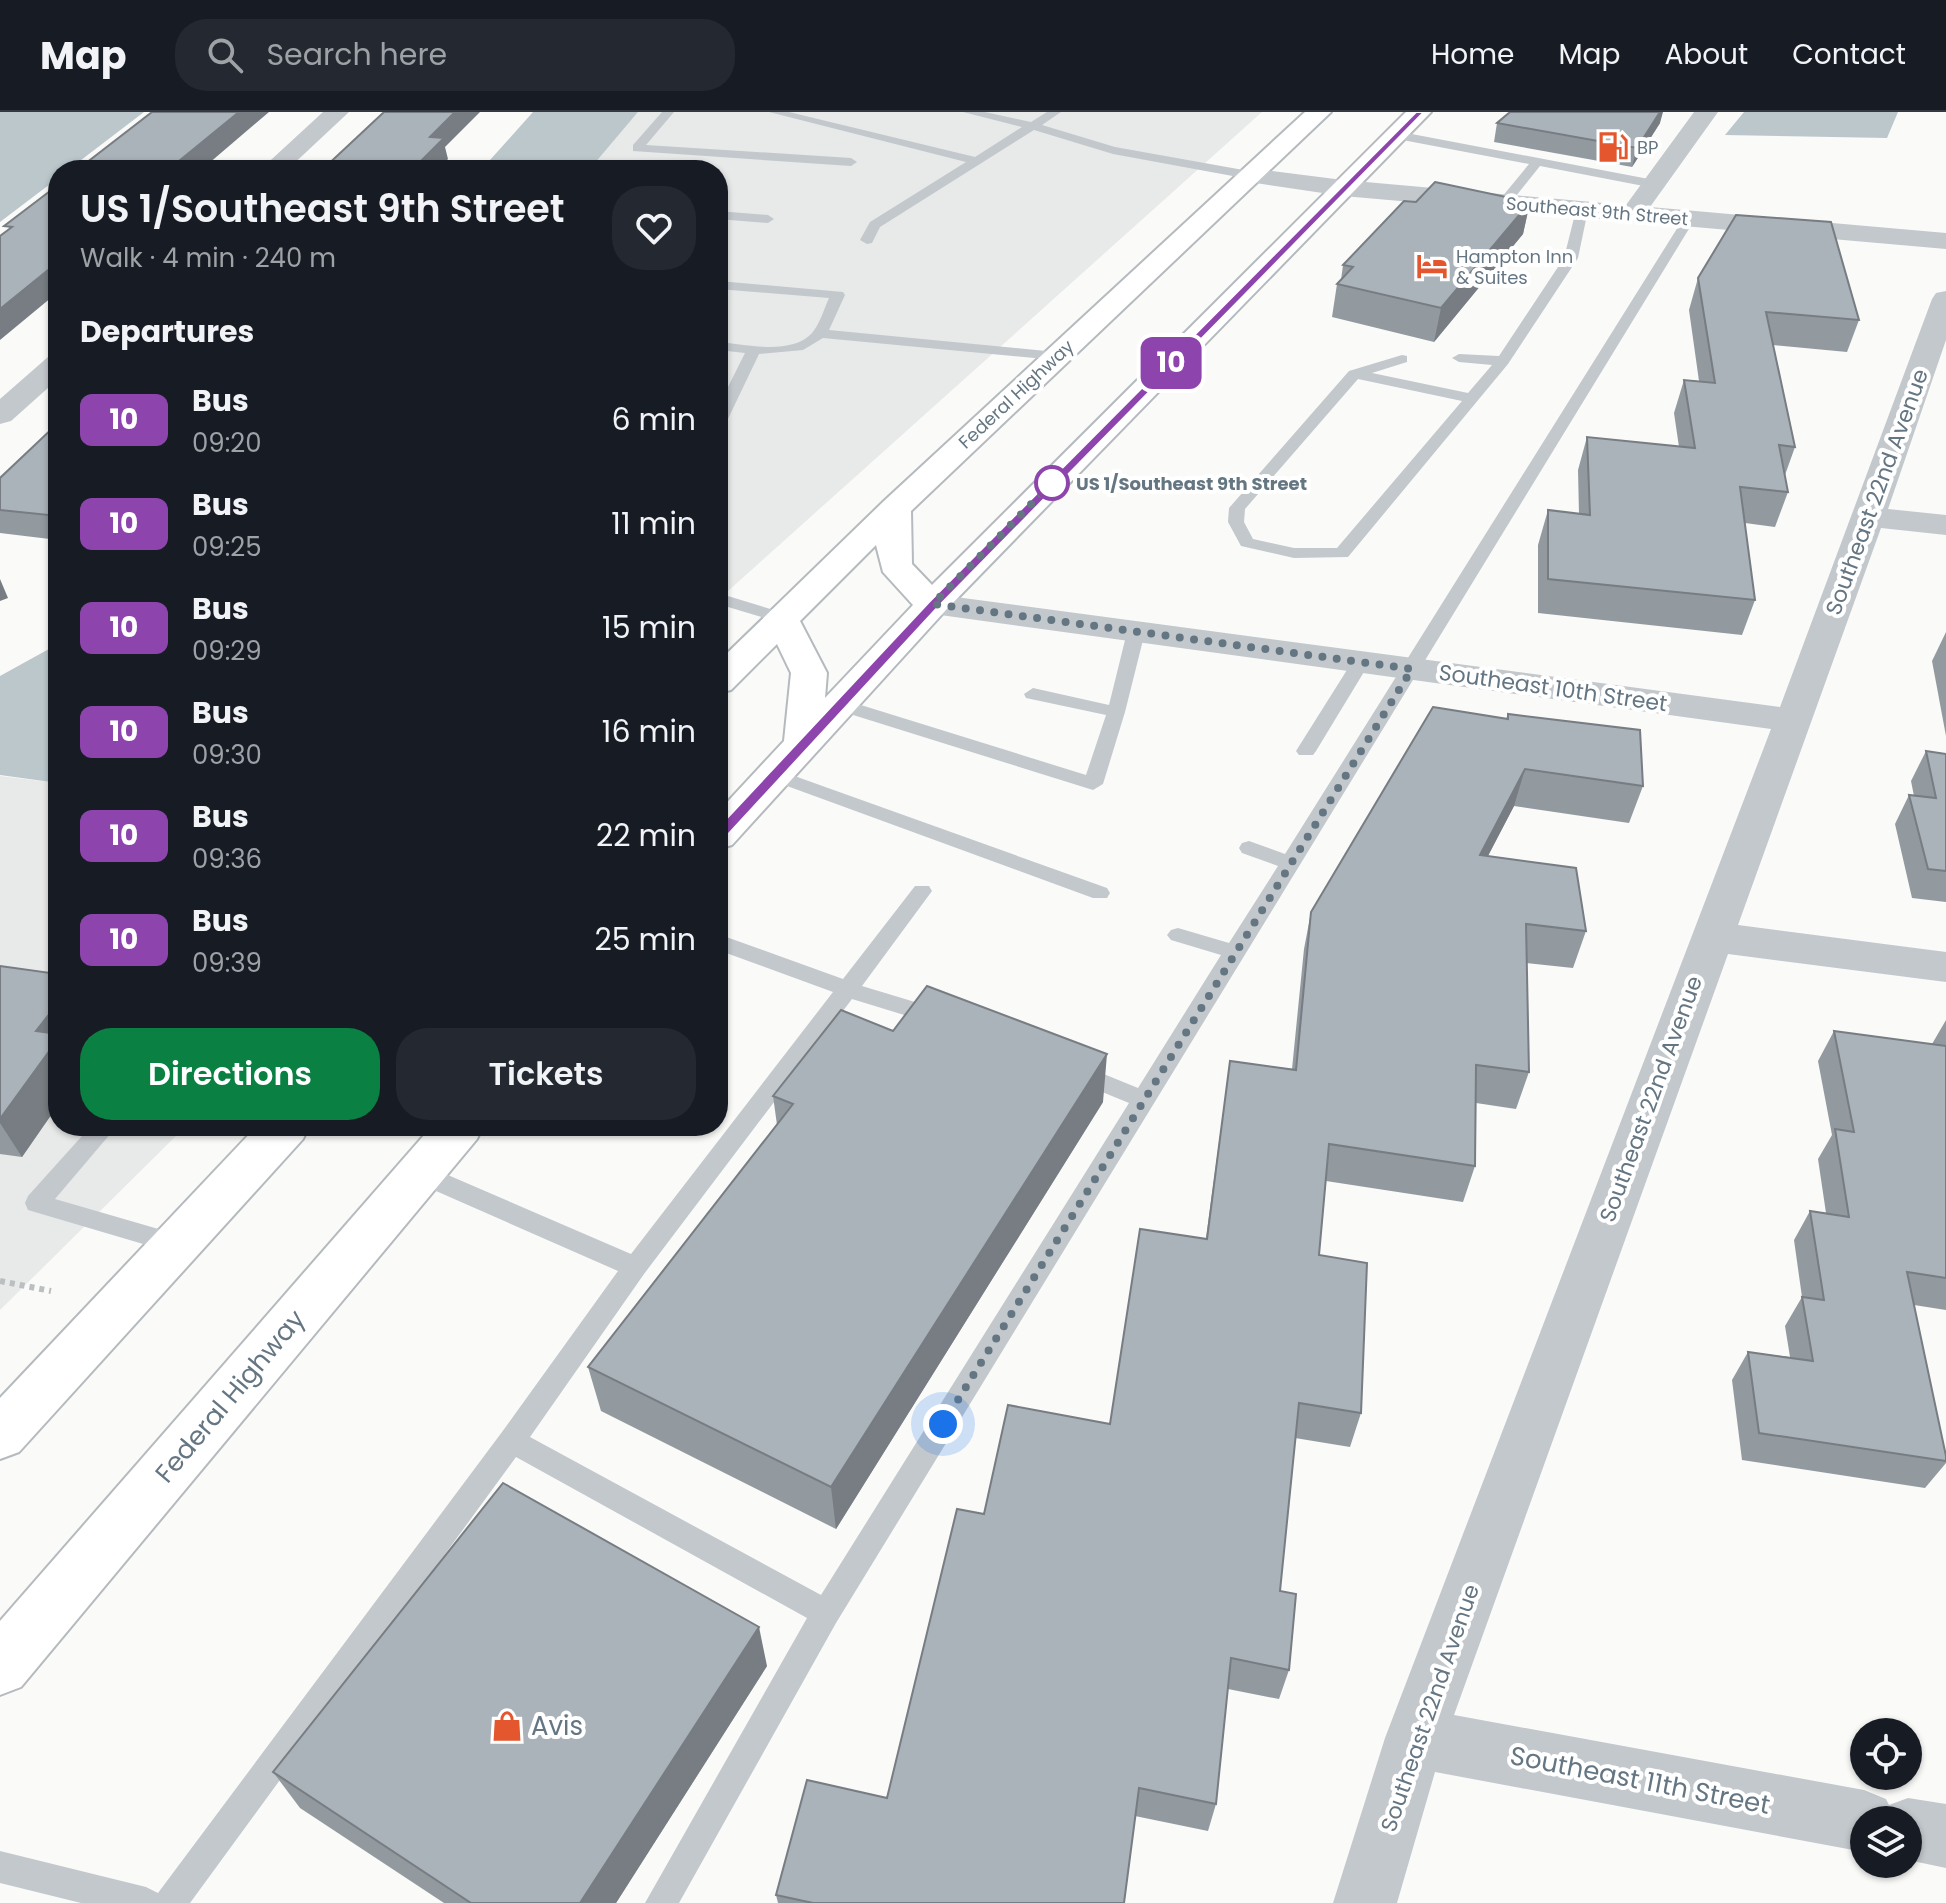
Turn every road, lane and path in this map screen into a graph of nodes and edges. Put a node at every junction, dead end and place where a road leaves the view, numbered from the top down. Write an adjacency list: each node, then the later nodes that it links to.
1 (337, 112): 11 (street)
2 (668, 112): 13 (lane)
3 (775, 112): 12 (lane)
4 (969, 112): 9 (lane)
5 (1055, 112): 9 (lane)
6 (1319, 112): 15 (main road, Federal Highway)
7 (1419, 112): 10 (main road)
8 (1706, 112): 16 (street)
9 (1033, 126): 12 (lane); 15 (lane)
10 (1396, 135): 14 (lane); 17 (main road)
11 (283, 160)
12 (975, 161): 24 (lane)
13 (851, 162)
14 (1537, 162): 16 (lane); 18 (lane)
15 (1249, 175): 17 (street, Southeast 9th Street); 31 (main road, Federal Highway)
16 (1654, 184): 20 (street)
17 (1343, 188): 18 (street, Southeast 9th Street); 44 (main road)
18 (1503, 203): 19 (street, Southeast 9th Street)
19 (1582, 210): 20 (street, Southeast 9th Street); 34 (lane)
20 (1632, 215): 23 (street, Southeast 9th Street)
21 (728, 216): 22 (lane)
22 (768, 219)
23 (1689, 219): 25 (street, Southeast 9th Street); 48 (lane)
24 (867, 240)
25 (1946, 241)
26 (728, 285): 28 (lane)
27 (1946, 299): 41 (street, Southeast 22nd Avenue)
28 (820, 333): 30 (lane); 31 (lane)
29 (728, 347): 30 (lane)
30 (754, 349): 38 (lane)
31 (1056, 356): 40 (main road, Federal Highway)
32 (1459, 358): 34 (lane)
33 (1402, 359): 36 (lane)
34 (1503, 361): 37 (lane)
35 (48, 372): 39 (street)
36 (1354, 374): 37 (lane); 37 (lane)
37 (1469, 398)
38 (728, 402)
39 (0, 415)
40 (895, 508): 44 (main road); 45 (main road, Federal Highway)
41 (1869, 517): 42 (street); 53 (street, Southeast 22nd Avenue)
42 (1946, 525)
43 (728, 601): 45 (lane)
44 (933, 604): 46 (street, Southeast 10th Street); 51 (main road)
45 (781, 618): 49 (main road, Federal Highway); 54 (main road)
46 (1136, 632): 47 (street, Southeast 10th Street); 52 (lane)
47 (1361, 662): 48 (street, Southeast 10th Street); 55 (lane)
48 (1412, 669): 53 (street, Southeast 10th Street); 59 (lane)
49 (728, 672)
50 (1033, 694): 52 (lane)
51 (841, 705): 52 (lane); 54 (main road)
52 (1116, 712)
53 (1793, 720): 63 (street, Southeast 22nd Avenue)
54 (803, 745): 56 (main road)
55 (1306, 751)
56 (775, 775): 57 (main road); 61 (lane)
57 (728, 825)
58 (1249, 848): 59 (lane)
59 (1291, 863): 65 (lane)
60 (922, 891): 67 (lane)
61 (1100, 893)
62 (1178, 935): 65 (lane)
63 (1711, 937): 66 (street); 83 (street, Southeast 22nd Avenue)
64 (728, 946): 67 (lane)
65 (1236, 952): 70 (lane)
66 (1946, 967)
67 (846, 989): 68 (lane); 76 (lane)
68 (960, 1026)
69 (1060, 1066): 70 (lane)
70 (1144, 1100): 81 (lane)
71 (96, 1136): 75 (lane)
72 (277, 1136): 75 (main road)
73 (451, 1136): 74 (main road, Federal Highway)
74 (419, 1173): 76 (lane); 82 (main road, Federal Highway)
75 (177, 1244): 79 (main road)
76 (635, 1267): 80 (lane)
77 (0, 1281): 78 (path)
78 (51, 1291)
79 (0, 1435)
80 (512, 1441): 81 (lane); 89 (lane)
81 (826, 1613): 90 (lane)
82 (0, 1666)
83 (1415, 1738): 84 (street, Southeast 11th Street); 91 (street, Southeast 22nd Avenue)
84 (1850, 1818)
85 (1922, 1832): 86 (street)
86 (1946, 1836)
87 (0, 1867): 88 (lane)
88 (146, 1903)
89 (170, 1903)
90 (661, 1903)
91 (1365, 1903)

